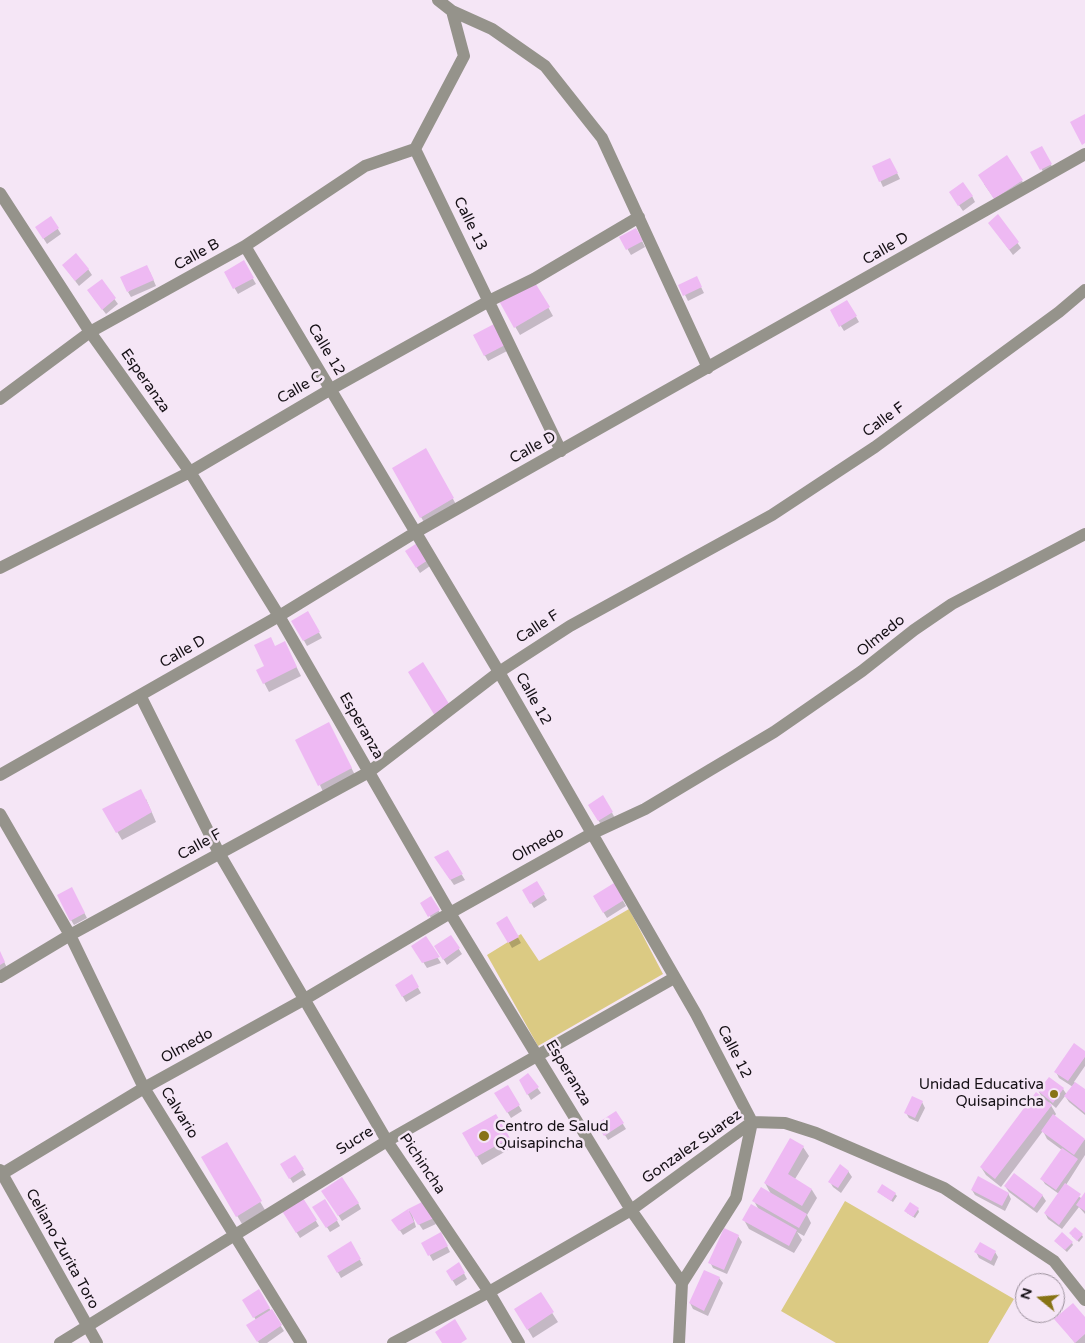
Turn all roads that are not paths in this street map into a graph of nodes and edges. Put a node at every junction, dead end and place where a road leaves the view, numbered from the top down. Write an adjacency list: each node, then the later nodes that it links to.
1 (438, 0): 2 (street)
2 (452, 11): 3 (street); 6 (street)
3 (415, 149): 7 (street, Calle B); 9 (street, Calle 13)
4 (1085, 154): 11 (street, Calle D)
5 (0, 192): 10 (street, Esperanza)
6 (640, 218): 9 (street, Calle C); 11 (street)
7 (245, 246): 10 (street, Calle B); 12 (street, Calle 12)
8 (1085, 290): 20 (street, Calle F)
9 (489, 301): 12 (street, Calle C); 14 (street, Calle 13)
10 (90, 332): 13 (street, Calle B); 15 (street, Esperanza)
11 (708, 368): 14 (street, Calle D)
12 (330, 389): 15 (street, Calle C); 16 (street, Calle 12)
13 (0, 399)
14 (561, 451): 16 (street, Calle D)
15 (190, 472): 18 (street, Calle C); 19 (street, Esperanza)
16 (416, 532): 19 (street, Calle D); 20 (street, Calle 12)
17 (1085, 534): 25 (street, Olmedo)
18 (0, 568)
19 (279, 616): 21 (street, Calle D); 22 (street, Esperanza)
20 (500, 672): 22 (street, Calle F); 25 (street, Calle 12)
21 (140, 695): 23 (street, Calle D); 26 (street, Pichincha)
22 (369, 772): 26 (street, Calle F); 27 (street, Esperanza)
23 (0, 774)
24 (0, 814): 28 (street, Calvario)
25 (591, 834): 27 (street, Olmedo); 30 (street, Calle 12)
26 (219, 853): 28 (street, Calle F); 31 (street, Pichincha)
27 (450, 913): 31 (street, Olmedo); 32 (street, Esperanza)
28 (70, 934): 29 (street, Calle F); 33 (street, Calvario)
29 (0, 977)
30 (674, 978): 32 (street, Sucre); 34 (street, Calle 12)
31 (305, 999): 33 (street, Olmedo); 35 (street, Pichincha)
32 (538, 1055): 35 (street, Sucre); 37 (street, Esperanza)
33 (144, 1088): 36 (street, Olmedo); 38 (street, Calvario)
34 (752, 1122): 37 (street, Gonzalez Suarez); 39 (street); 41 (street, Gonzalez Suarez)
35 (387, 1141): 38 (street, Sucre); 40 (street, Pichincha)
36 (1, 1173): 42 (street, Celiano Zurita Toro)
37 (631, 1210): 39 (street, Esperanza); 40 (street, Gonzalez Suarez)
38 (235, 1236): 42 (street, Sucre); 45 (street, Calvario)
39 (682, 1283): 48 (street)
40 (490, 1292): 46 (street, Gonzalez Suarez); 47 (street, Pichincha)
41 (1085, 1300)
42 (88, 1328): 43 (street, Sucre); 44 (street, Celiano Zurita Toro)
43 (60, 1343)
44 (98, 1343)
45 (301, 1343)
46 (394, 1343)
47 (519, 1343)
48 (679, 1343)

